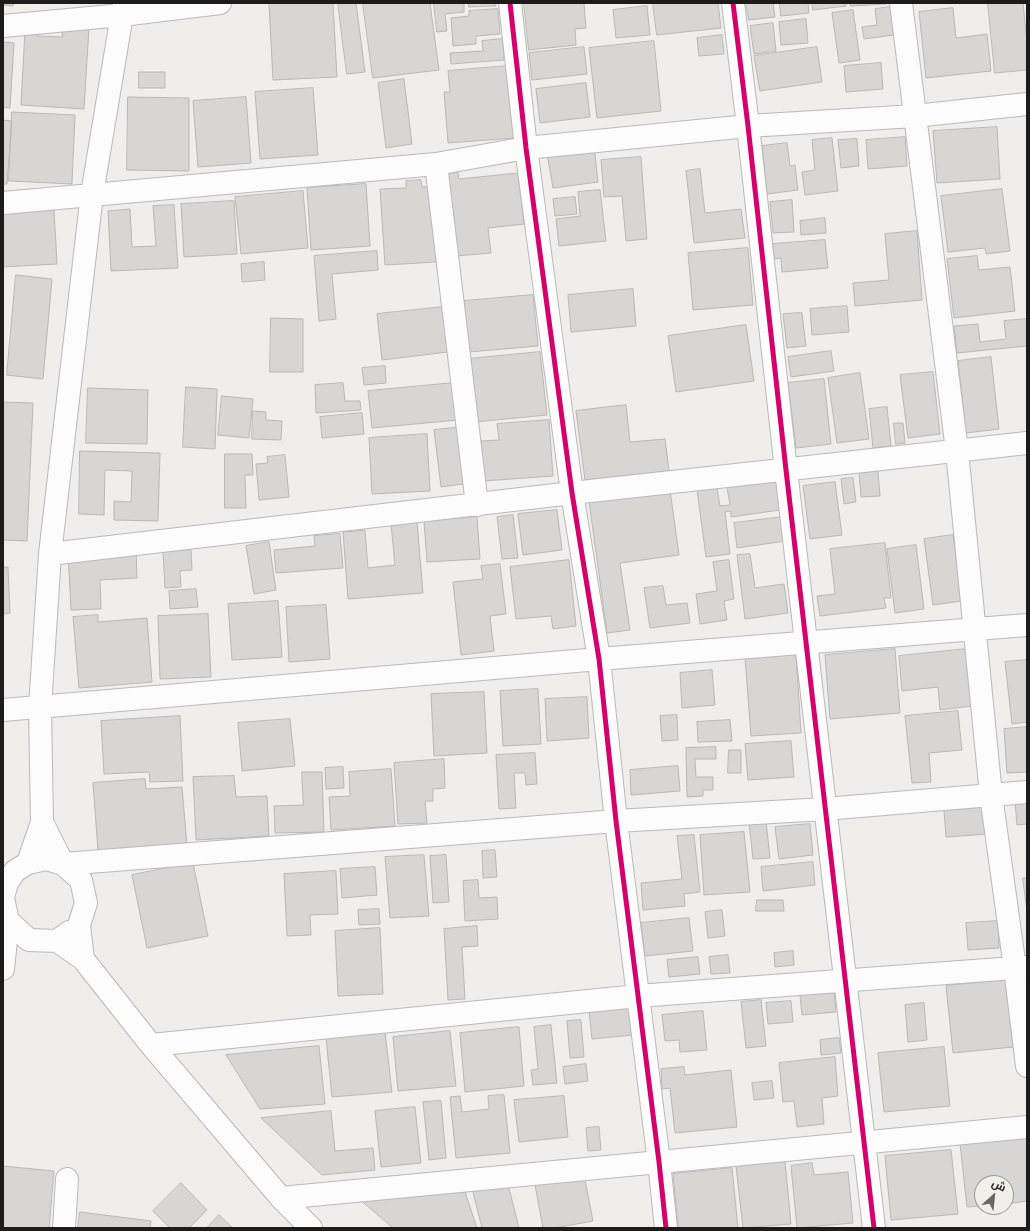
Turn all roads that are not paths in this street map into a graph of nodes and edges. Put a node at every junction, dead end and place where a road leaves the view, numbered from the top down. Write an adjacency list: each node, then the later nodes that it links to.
1 (220, 3): 5 (street)
2 (510, 3): 10 (street)
3 (733, 3): 9 (street)
4 (901, 3): 8 (street)
5 (123, 9): 6 (street); 12 (street)
6 (3, 26)
7 (1027, 104): 8 (street)
8 (915, 116): 9 (street); 15 (street)
9 (748, 126): 10 (street); 16 (street)
10 (526, 148): 11 (street); 17 (street)
11 (436, 164): 12 (street); 18 (street)
12 (92, 194): 13 (street); 19 (street)
13 (3, 203)
14 (1027, 443): 15 (street)
15 (958, 451): 16 (street); 21 (street)
16 (786, 470): 17 (street); 22 (street)
17 (572, 493): 18 (street); 23 (street)
18 (477, 505): 19 (street)
19 (50, 554): 24 (street)
20 (1027, 625): 21 (street)
21 (975, 630): 22 (street); 27 (street)
22 (806, 644): 23 (street); 28 (street)
23 (599, 659): 24 (street); 29 (street)
24 (40, 707): 25 (street); 30 (street)
25 (3, 710)
26 (1027, 792): 27 (street)
27 (991, 795): 28 (street); 38 (street)
28 (825, 809): 29 (street); 40 (street)
29 (616, 821): 32 (street); 41 (street)
30 (42, 822): 31 (street); 32 (street)
31 (28, 863): 32 (street); 33 (street)
32 (64, 864): 35 (street)
33 (3, 898): 34 (street)
34 (8, 921): 36 (street); 39 (street)
35 (78, 925): 36 (street); 37 (street)
36 (57, 941): 37 (street)
37 (83, 959): 42 (street)
38 (1021, 967): 40 (street); 43 (street)
39 (3, 969)
40 (845, 980): 41 (street); 45 (street)
41 (638, 996): 42 (street); 46 (street)
42 (151, 1045): 48 (street)
43 (1027, 1066)
44 (1027, 1127): 45 (street)
45 (864, 1142): 46 (street); 52 (street)
46 (659, 1162): 48 (street); 51 (street)
47 (67, 1179): 50 (street)
48 (280, 1198): 49 (street)
49 (307, 1226)
50 (64, 1228)
51 (666, 1228)
52 (874, 1228)

